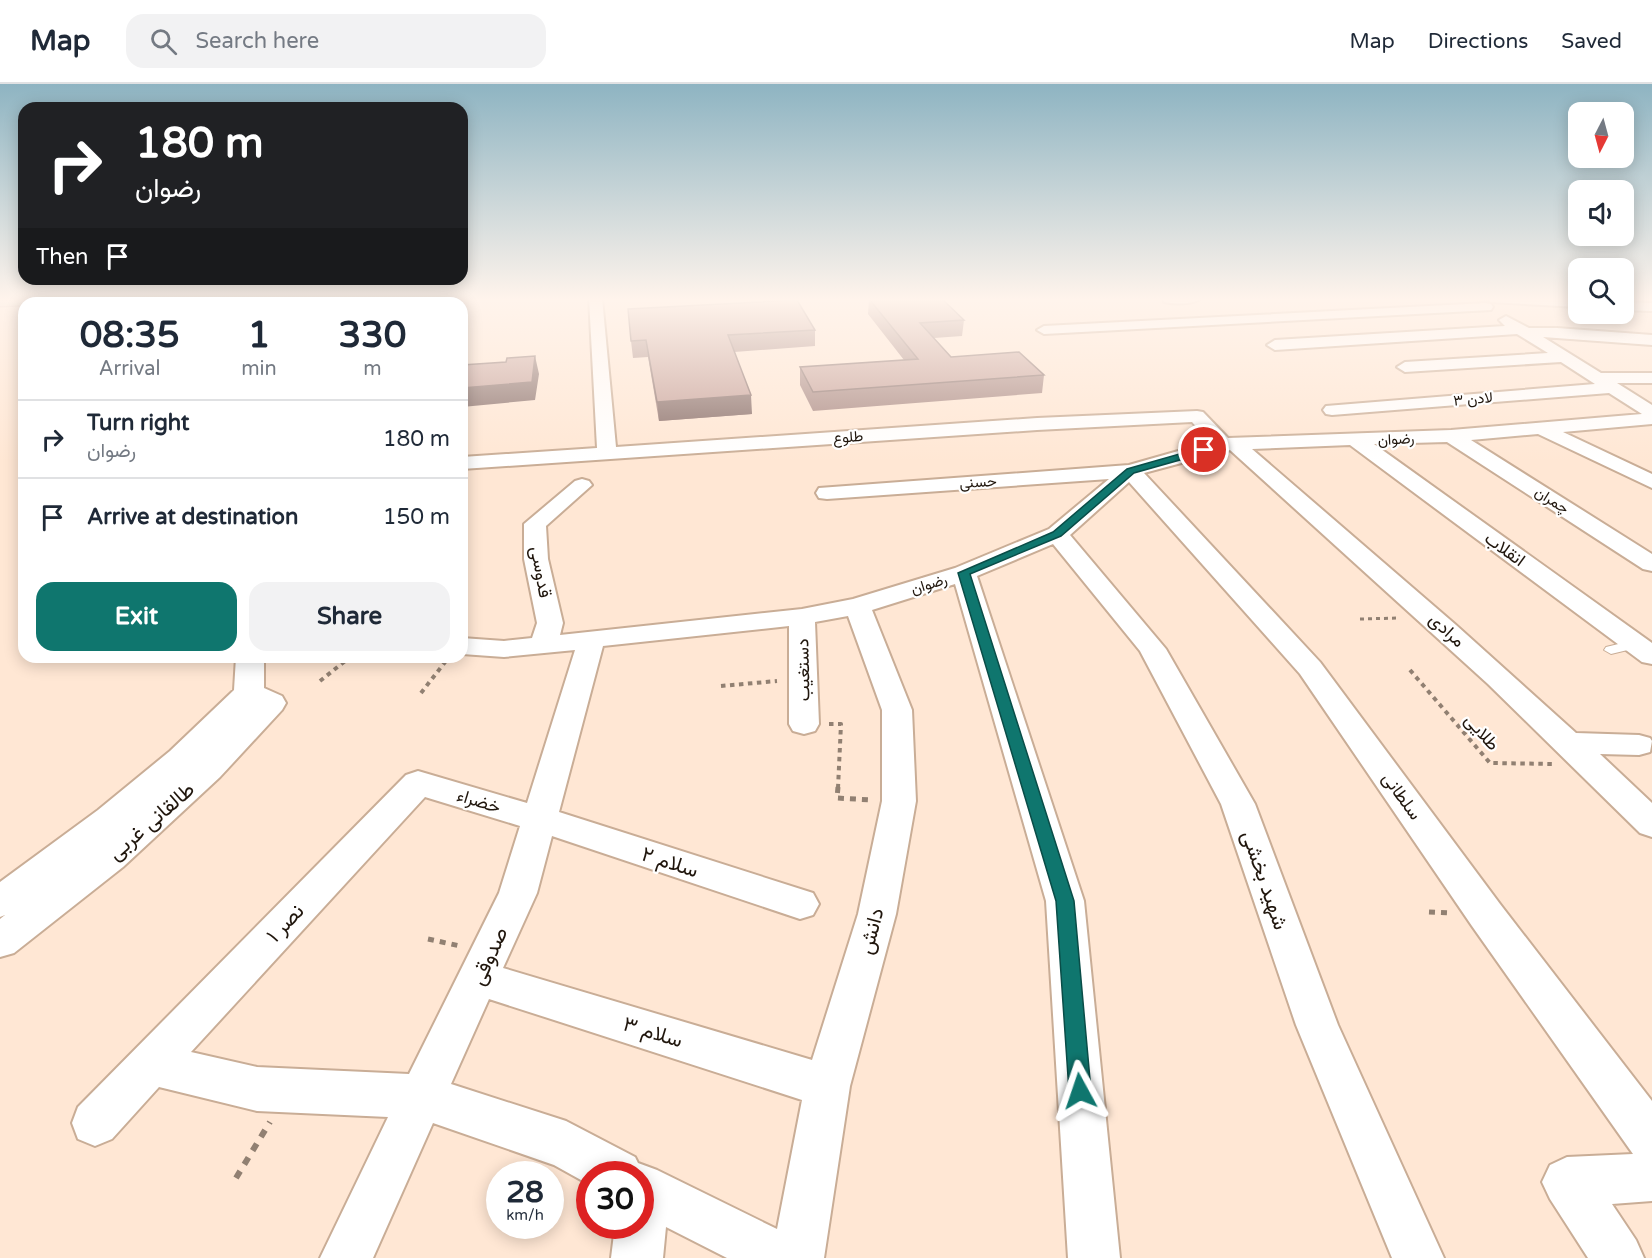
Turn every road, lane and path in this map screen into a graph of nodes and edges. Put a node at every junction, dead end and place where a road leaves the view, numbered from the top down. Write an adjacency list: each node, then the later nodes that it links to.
1 (599, 353): 14 (street)
2 (1572, 353): 3 (street)
3 (1559, 354): 4 (street); 5 (street, رضوان)
4 (1405, 367)
5 (1597, 378): 6 (street); 7 (street, رضوان)
6 (1652, 378)
7 (1613, 388): 8 (street, لادن ۳); 9 (street, رضوان)
8 (1332, 410)
9 (1649, 411): 10 (street, رضوان)
10 (1543, 429): 11 (street, رضوان); 17 (street)
11 (1451, 436): 12 (street, رضوان); 21 (street, چمران)
12 (1357, 441): 13 (street, رضوان); 29 (street, انقلاب)
13 (1229, 444): 14 (street, طلوع); 16 (street, رضوان); 40 (street, مرادی)
14 (607, 453): 15 (street, طلوع)
15 (468, 463)
16 (1130, 471): 19 (street, حسنی); 20 (street, رضوان); 56 (street, سلطانی)
17 (1652, 482)
18 (582, 485): 26 (street, قدوسی)
19 (826, 493)
20 (1057, 534): 22 (street, رضوان); 67 (street, شهید بخشی)
21 (1652, 564)
22 (964, 573): 23 (street, رضوان); 66 (street)
23 (858, 606): 24 (street, رضوان); 44 (street, دانش)
24 (802, 617): 25 (street, رضوان); 34 (street, دستغیب)
25 (592, 638): 26 (street, رضوان); 45 (street, صدوقی)
26 (544, 644): 27 (street, رضوان)
27 (468, 646)
28 (1611, 650): 29 (lane)
29 (1644, 650)
30 (250, 663): 37 (street)
31 (342, 663): 35 (path)
32 (445, 663): 38 (path)
33 (1410, 670): 42 (path, طلایی)
34 (804, 679): 36 (path); 39 (street, دستغیب)
35 (320, 681)
36 (721, 686)
37 (249, 692): 47 (street, طالقانی غربی); 49 (street, طالقانی غربی)
38 (421, 693)
39 (804, 724): 44 (path)
40 (1570, 743): 41 (street); 42 (street, مرادی)
41 (1639, 745)
42 (1593, 766): 46 (street, مرادی)
43 (418, 783): 45 (street, خضراء); 51 (street, نصر ۱)
44 (899, 801): 52 (street, دانش)
45 (540, 819): 48 (street, سلام ۲); 50 (street, صدوقی)
46 (1652, 824)
47 (0, 902)
48 (800, 904)
49 (0, 941)
50 (478, 978): 52 (street, سلام ۳); 54 (street, صدوقی)
51 (151, 1064): 53 (street); 55 (street, نصر ۱)
52 (827, 1086): 65 (street, دانش)
53 (290, 1091): 54 (street); 59 (path)
54 (422, 1097): 57 (street); 62 (street, صدوقی)
55 (95, 1124)
56 (1652, 1140)
57 (595, 1161)
58 (1652, 1177): 68 (street)
59 (236, 1178)
60 (654, 1194): 64 (street)
61 (636, 1239): 63 (street)
62 (346, 1258)
63 (637, 1258)
64 (780, 1258)
65 (798, 1258)
66 (1094, 1258)
67 (1418, 1258)
68 (1618, 1258)

